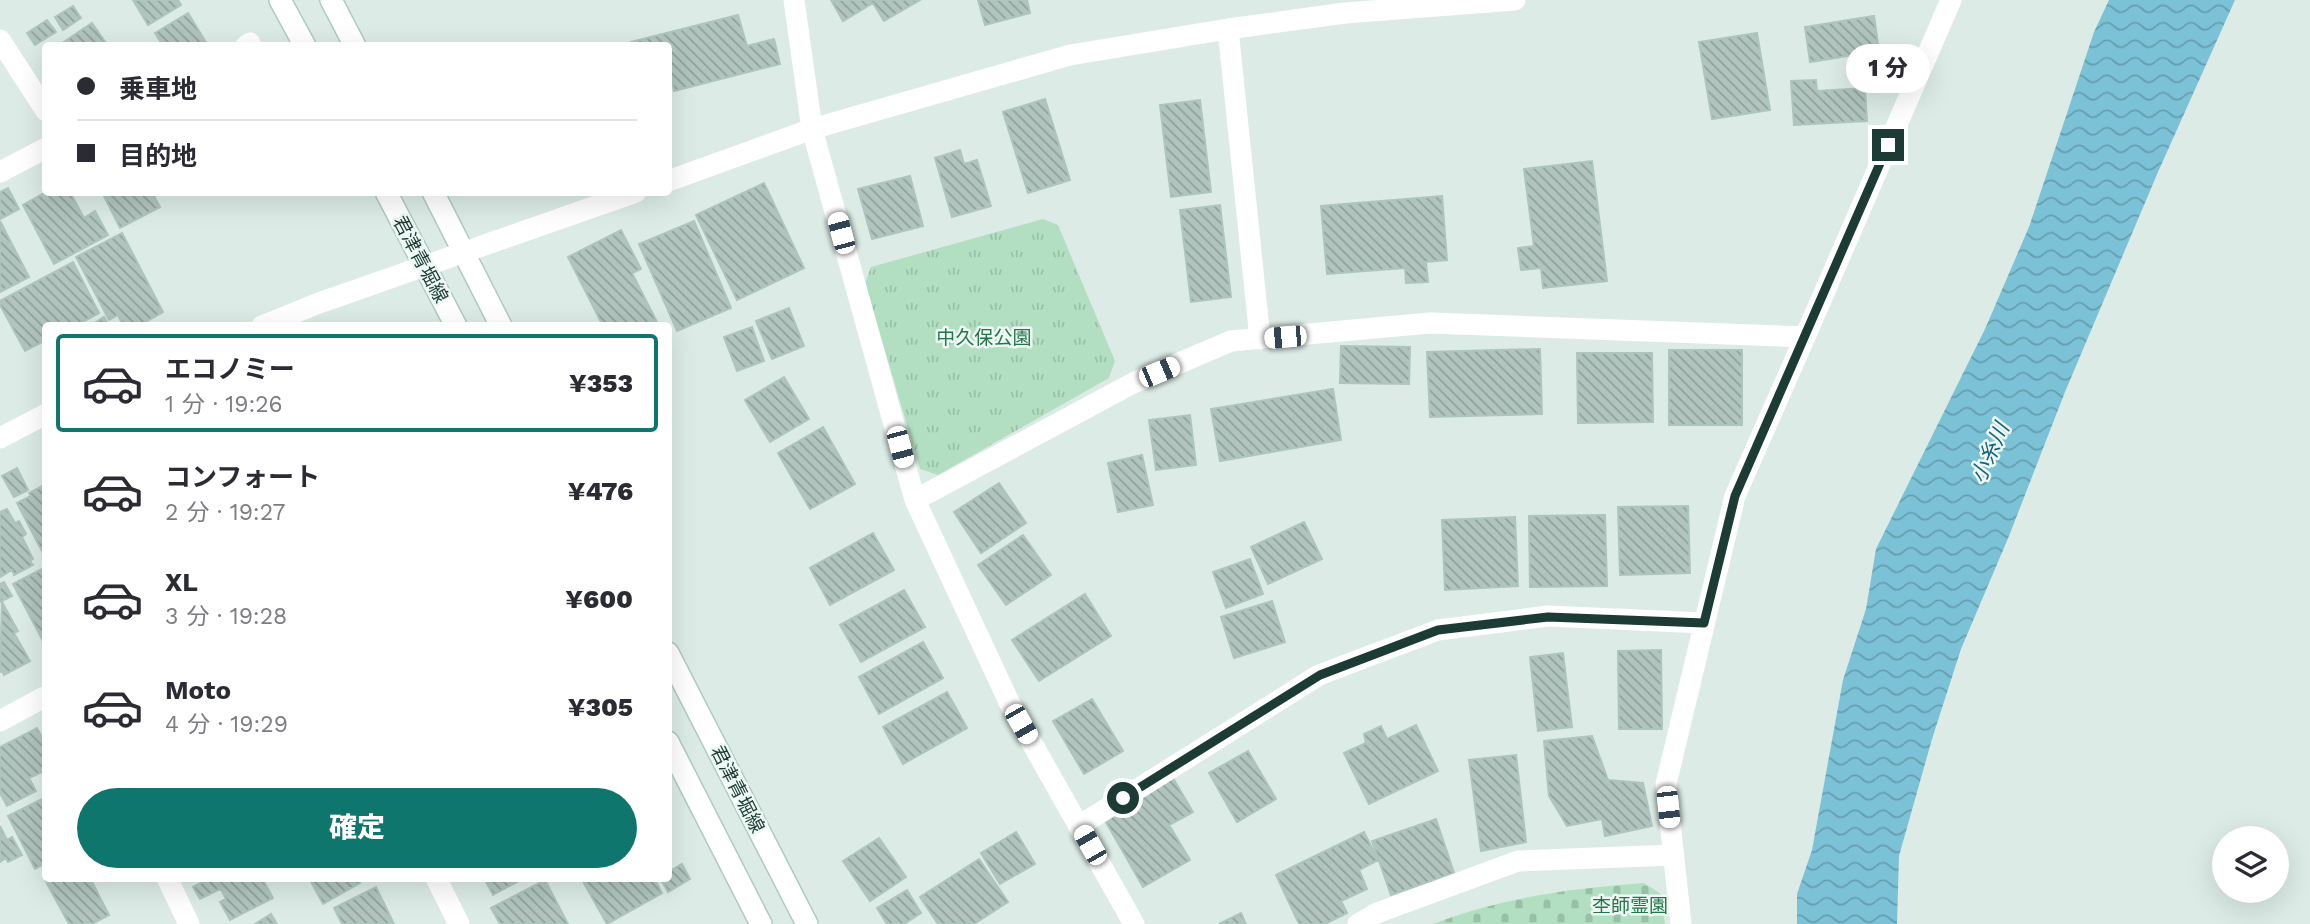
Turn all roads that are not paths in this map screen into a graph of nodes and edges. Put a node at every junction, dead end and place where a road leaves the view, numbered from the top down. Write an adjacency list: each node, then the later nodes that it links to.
1 (280, 0): 9 (street)
2 (331, 0): 10 (street)
3 (794, 0): 12 (street)
4 (1515, 0): 6 (street)
5 (1951, 0): 24 (street)
6 (1343, 7): 7 (street)
7 (1227, 29): 12 (street); 25 (street)
8 (0, 40): 11 (street)
9 (303, 42)
10 (353, 42)
11 (42, 105)
12 (812, 129): 15 (street); 28 (street)
13 (42, 150): 14 (street)
14 (0, 172)
15 (672, 180)
16 (388, 196): 20 (street, 君津青堀線)
17 (435, 196): 19 (street)
18 (625, 196): 19 (street)
19 (465, 254): 20 (street); 23 (street)
20 (426, 267): 21 (street); 22 (street, 君津青堀線)
21 (272, 322)
22 (454, 322)
23 (499, 322)
24 (1805, 337): 25 (street); 29 (street)
25 (1261, 339): 28 (street)
26 (42, 416): 27 (street)
27 (0, 438)
28 (915, 500): 34 (street)
29 (1704, 623): 34 (street); 35 (street)
30 (672, 661): 41 (street, 君津青堀線)
31 (42, 698): 32 (street)
32 (0, 720)
33 (672, 750): 40 (street)
34 (1079, 826): 42 (street)
35 (1674, 855): 43 (street); 44 (street)
36 (169, 882): 38 (street)
37 (438, 882): 39 (street)
38 (189, 924)
39 (459, 924)
40 (761, 924)
41 (807, 924)
42 (1134, 924)
43 (1358, 924)
44 (1681, 924)

